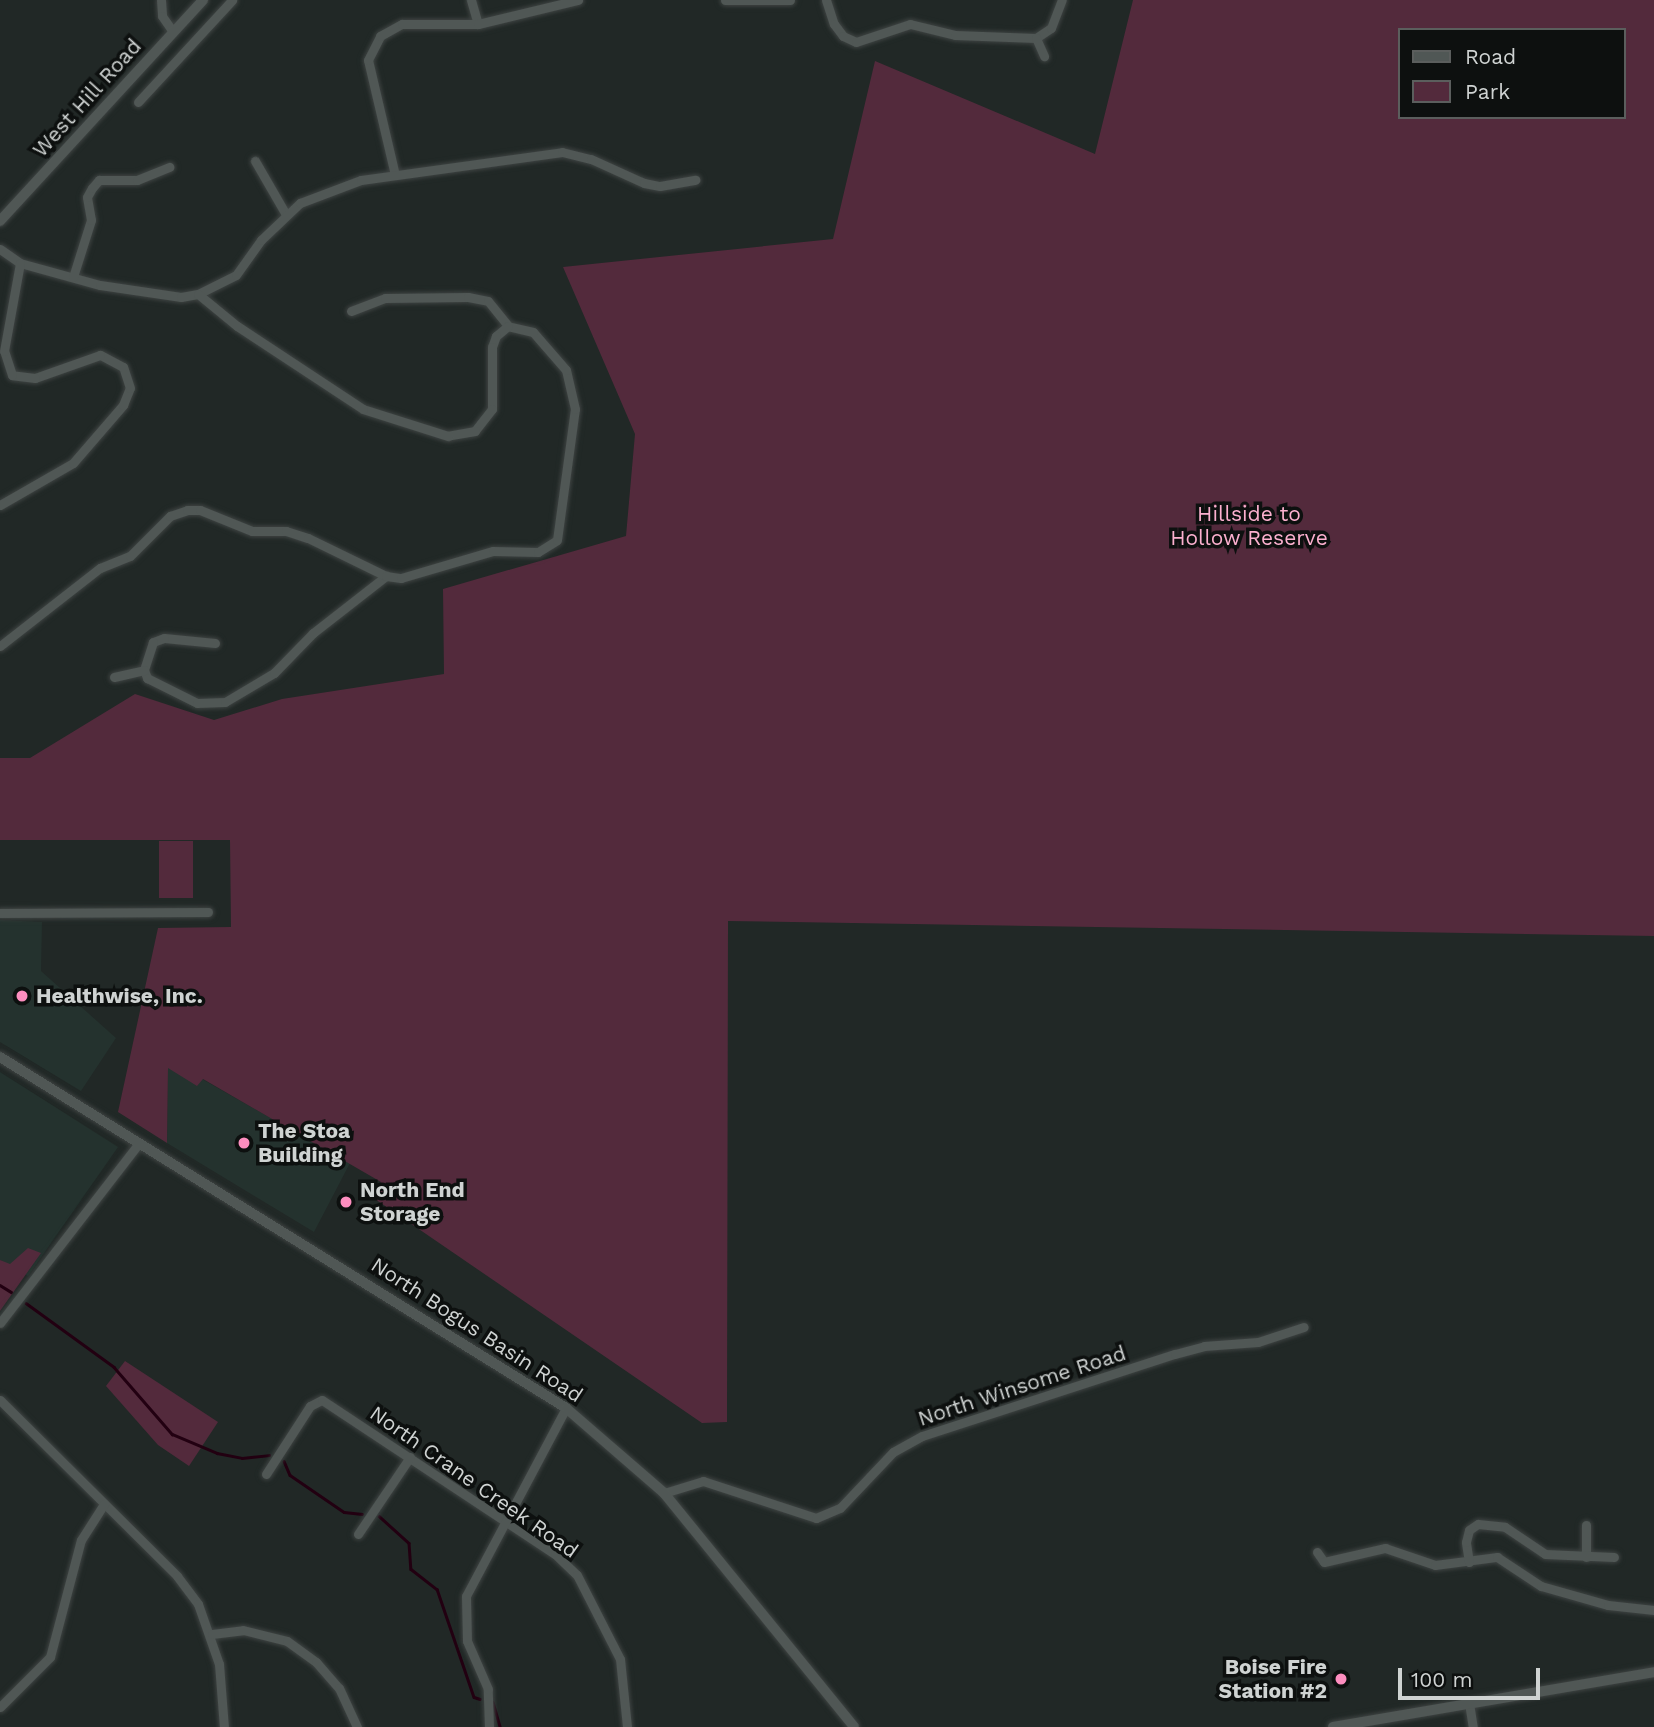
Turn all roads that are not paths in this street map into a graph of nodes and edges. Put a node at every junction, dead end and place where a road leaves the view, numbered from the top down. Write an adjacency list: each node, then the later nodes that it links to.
1 (161, 0): 11 (street)
2 (203, 0): 11 (street, West Hill Road)
3 (232, 0): 14 (street)
4 (471, 0): 10 (street)
5 (579, 0): 10 (street)
6 (725, 0): 7 (street)
7 (790, 0)
8 (827, 0): 12 (street)
9 (1062, 0): 12 (street)
10 (478, 24): 17 (street)
11 (173, 32): 20 (street, West Hill Road)
12 (1036, 38): 13 (street)
13 (1044, 56)
14 (138, 102)
15 (255, 161): 19 (street)
16 (170, 167): 23 (street)
17 (395, 175): 18 (street); 19 (street)
18 (695, 180)
19 (285, 214): 24 (street)
20 (1, 219)
21 (0, 249): 22 (street)
22 (20, 263): 23 (street); 27 (street)
23 (73, 277): 24 (street)
24 (198, 294): 26 (street)
25 (351, 311): 26 (street)
26 (508, 326): 28 (street)
27 (0, 505)
28 (386, 576): 30 (street); 31 (street)
29 (215, 643): 31 (street)
30 (0, 646)
31 (144, 670): 32 (street)
32 (114, 677)
33 (208, 912): 34 (street)
34 (0, 913)
35 (0, 1056): 36 (street, North Bogus Basin Road)
36 (139, 1143): 37 (street); 40 (street, North Bogus Basin Road)
37 (0, 1323)
38 (1304, 1327): 43 (street, North Winsome Road)
39 (0, 1400): 44 (street)
40 (566, 1408): 43 (street, North Bogus Basin Road); 45 (street)
41 (410, 1457): 42 (street, North Crane Creek Road); 45 (street, North Crane Creek Road); 47 (street)
42 (266, 1474)
43 (664, 1493): 61 (street, North Bogus Basin Road)
44 (104, 1504): 53 (street); 56 (street)
45 (506, 1521): 59 (street); 60 (street, North Crane Creek Road)
46 (1586, 1525): 49 (street)
47 (358, 1534)
48 (1317, 1552): 51 (street)
49 (1586, 1557): 50 (street); 51 (street)
50 (1614, 1557)
51 (1469, 1562): 52 (street)
52 (1654, 1610)
53 (212, 1634): 57 (street); 58 (street)
54 (1654, 1672): 55 (street)
55 (1469, 1703): 62 (street); 63 (street)
56 (0, 1706)
57 (224, 1727)
58 (357, 1727)
59 (489, 1727)
60 (627, 1727)
61 (854, 1727)
62 (1333, 1727)
63 (1474, 1727)

